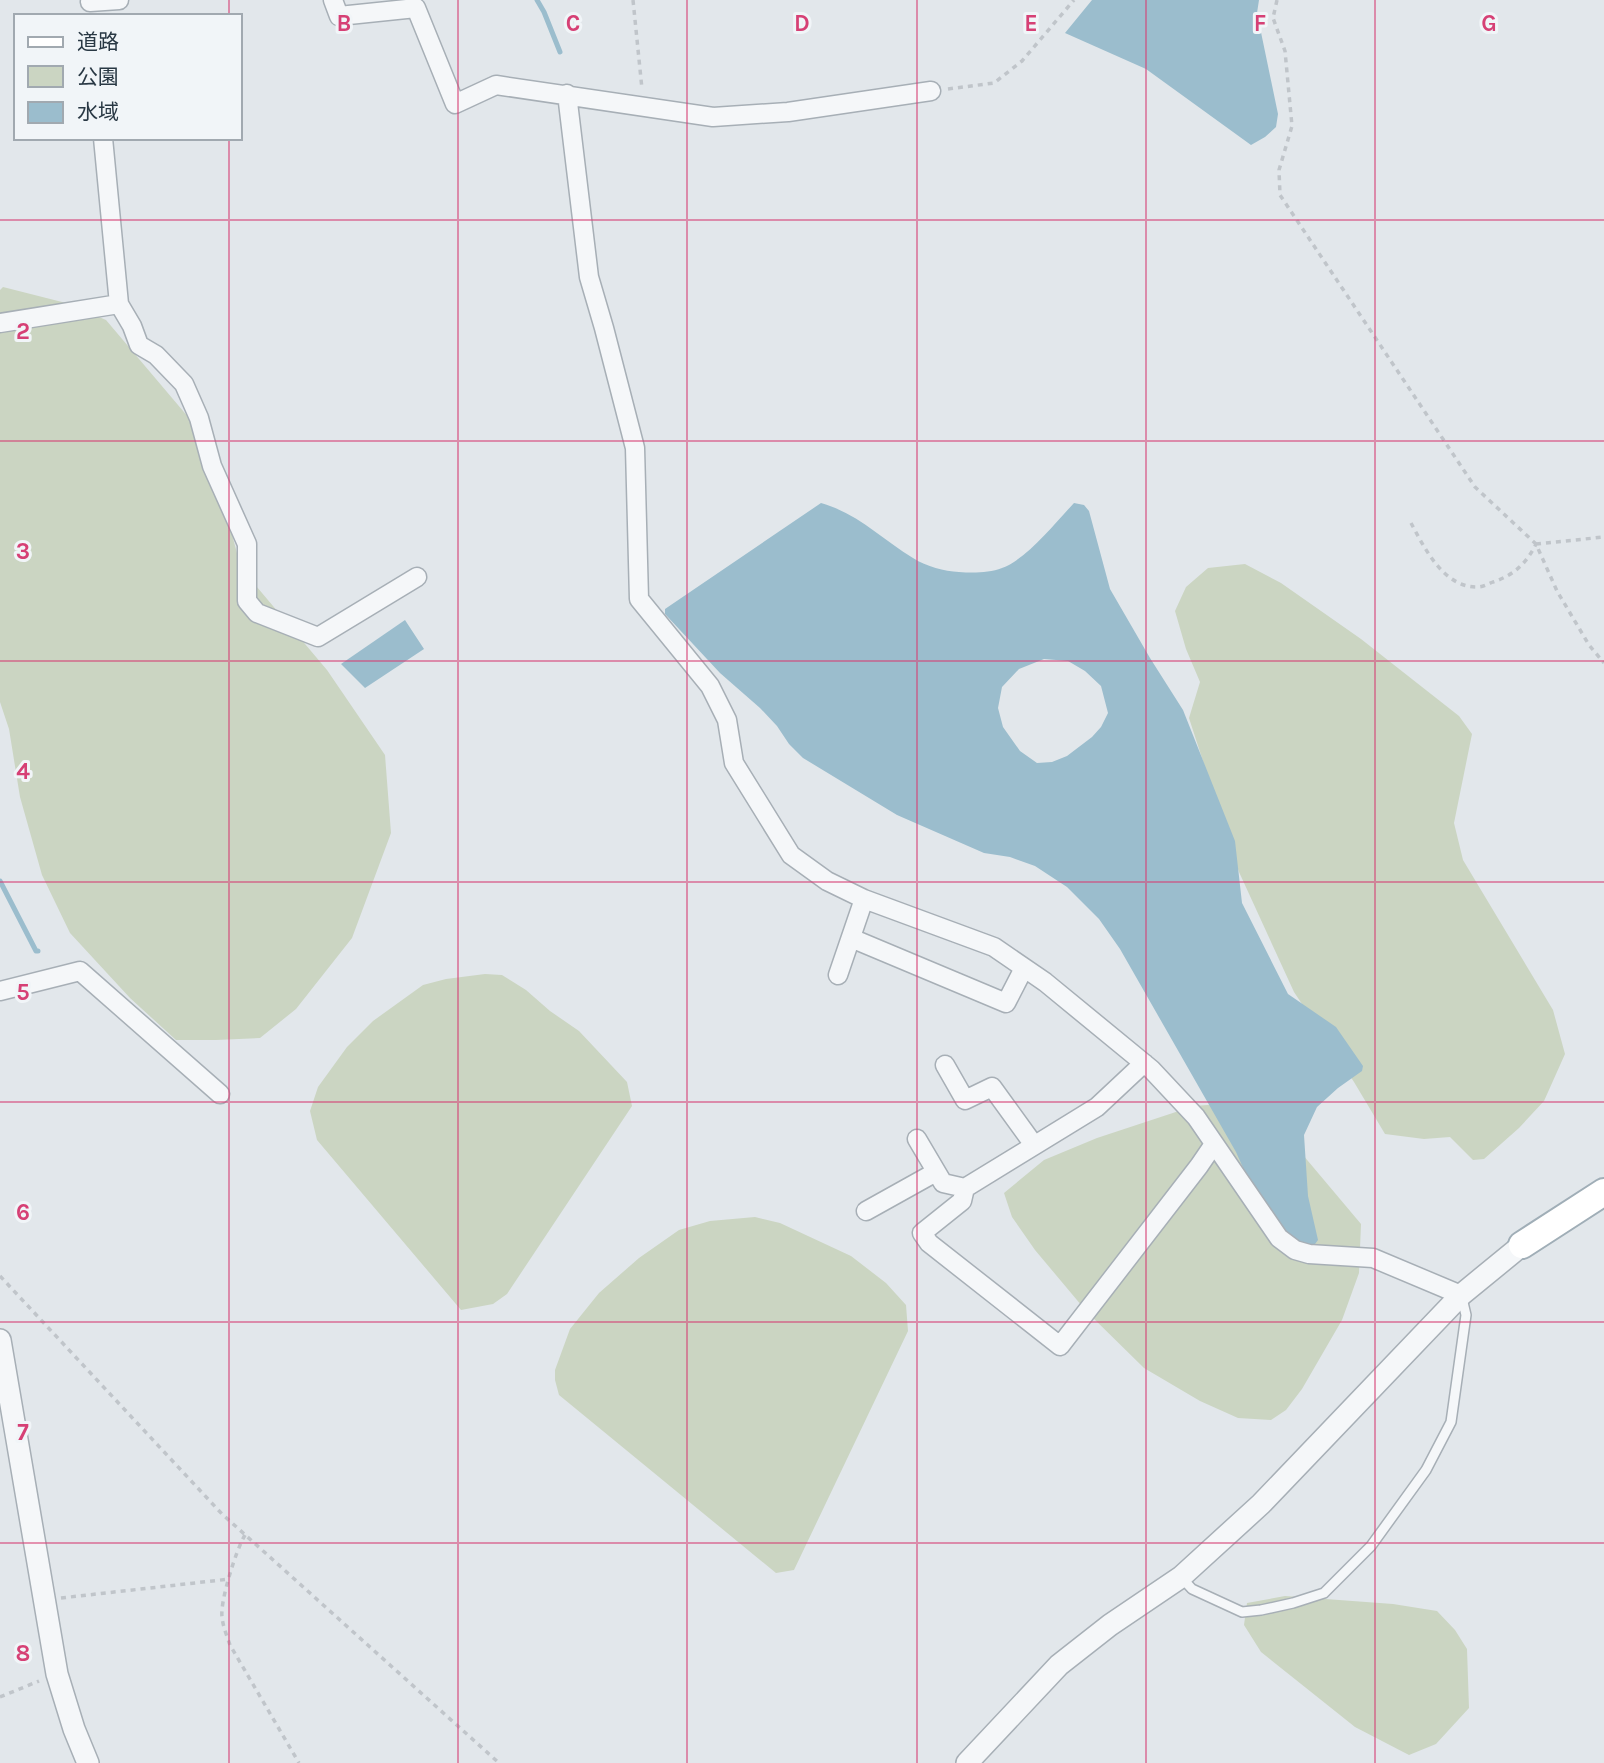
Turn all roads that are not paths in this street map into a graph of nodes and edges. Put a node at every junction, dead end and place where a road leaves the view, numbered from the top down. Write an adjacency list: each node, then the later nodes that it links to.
1 (119, 0): 3 (street)
2 (333, 0): 5 (street)
3 (90, 6)
4 (931, 91): 5 (street)
5 (567, 94): 10 (street)
6 (103, 140): 7 (street)
7 (119, 304): 8 (street); 9 (street)
8 (0, 323)
9 (417, 577)
10 (864, 899): 11 (street); 12 (street)
11 (850, 938): 12 (street); 13 (street)
12 (1024, 968): 15 (street)
13 (838, 975)
14 (0, 990): 17 (street)
15 (1144, 1063): 19 (street); 20 (street)
16 (945, 1065): 20 (street)
17 (220, 1094)
18 (917, 1139): 21 (street)
19 (1214, 1144): 22 (street); 26 (street)
20 (1034, 1145): 22 (street)
21 (936, 1172): 22 (street); 24 (street)
22 (965, 1188)
23 (1604, 1192): 25 (main road)
24 (866, 1212)
25 (1522, 1245): 26 (street)
26 (1461, 1295): 28 (street); 28 (lane)
27 (0, 1340): 29 (street)
28 (1181, 1577): 30 (street)
29 (88, 1763)
30 (967, 1763)

